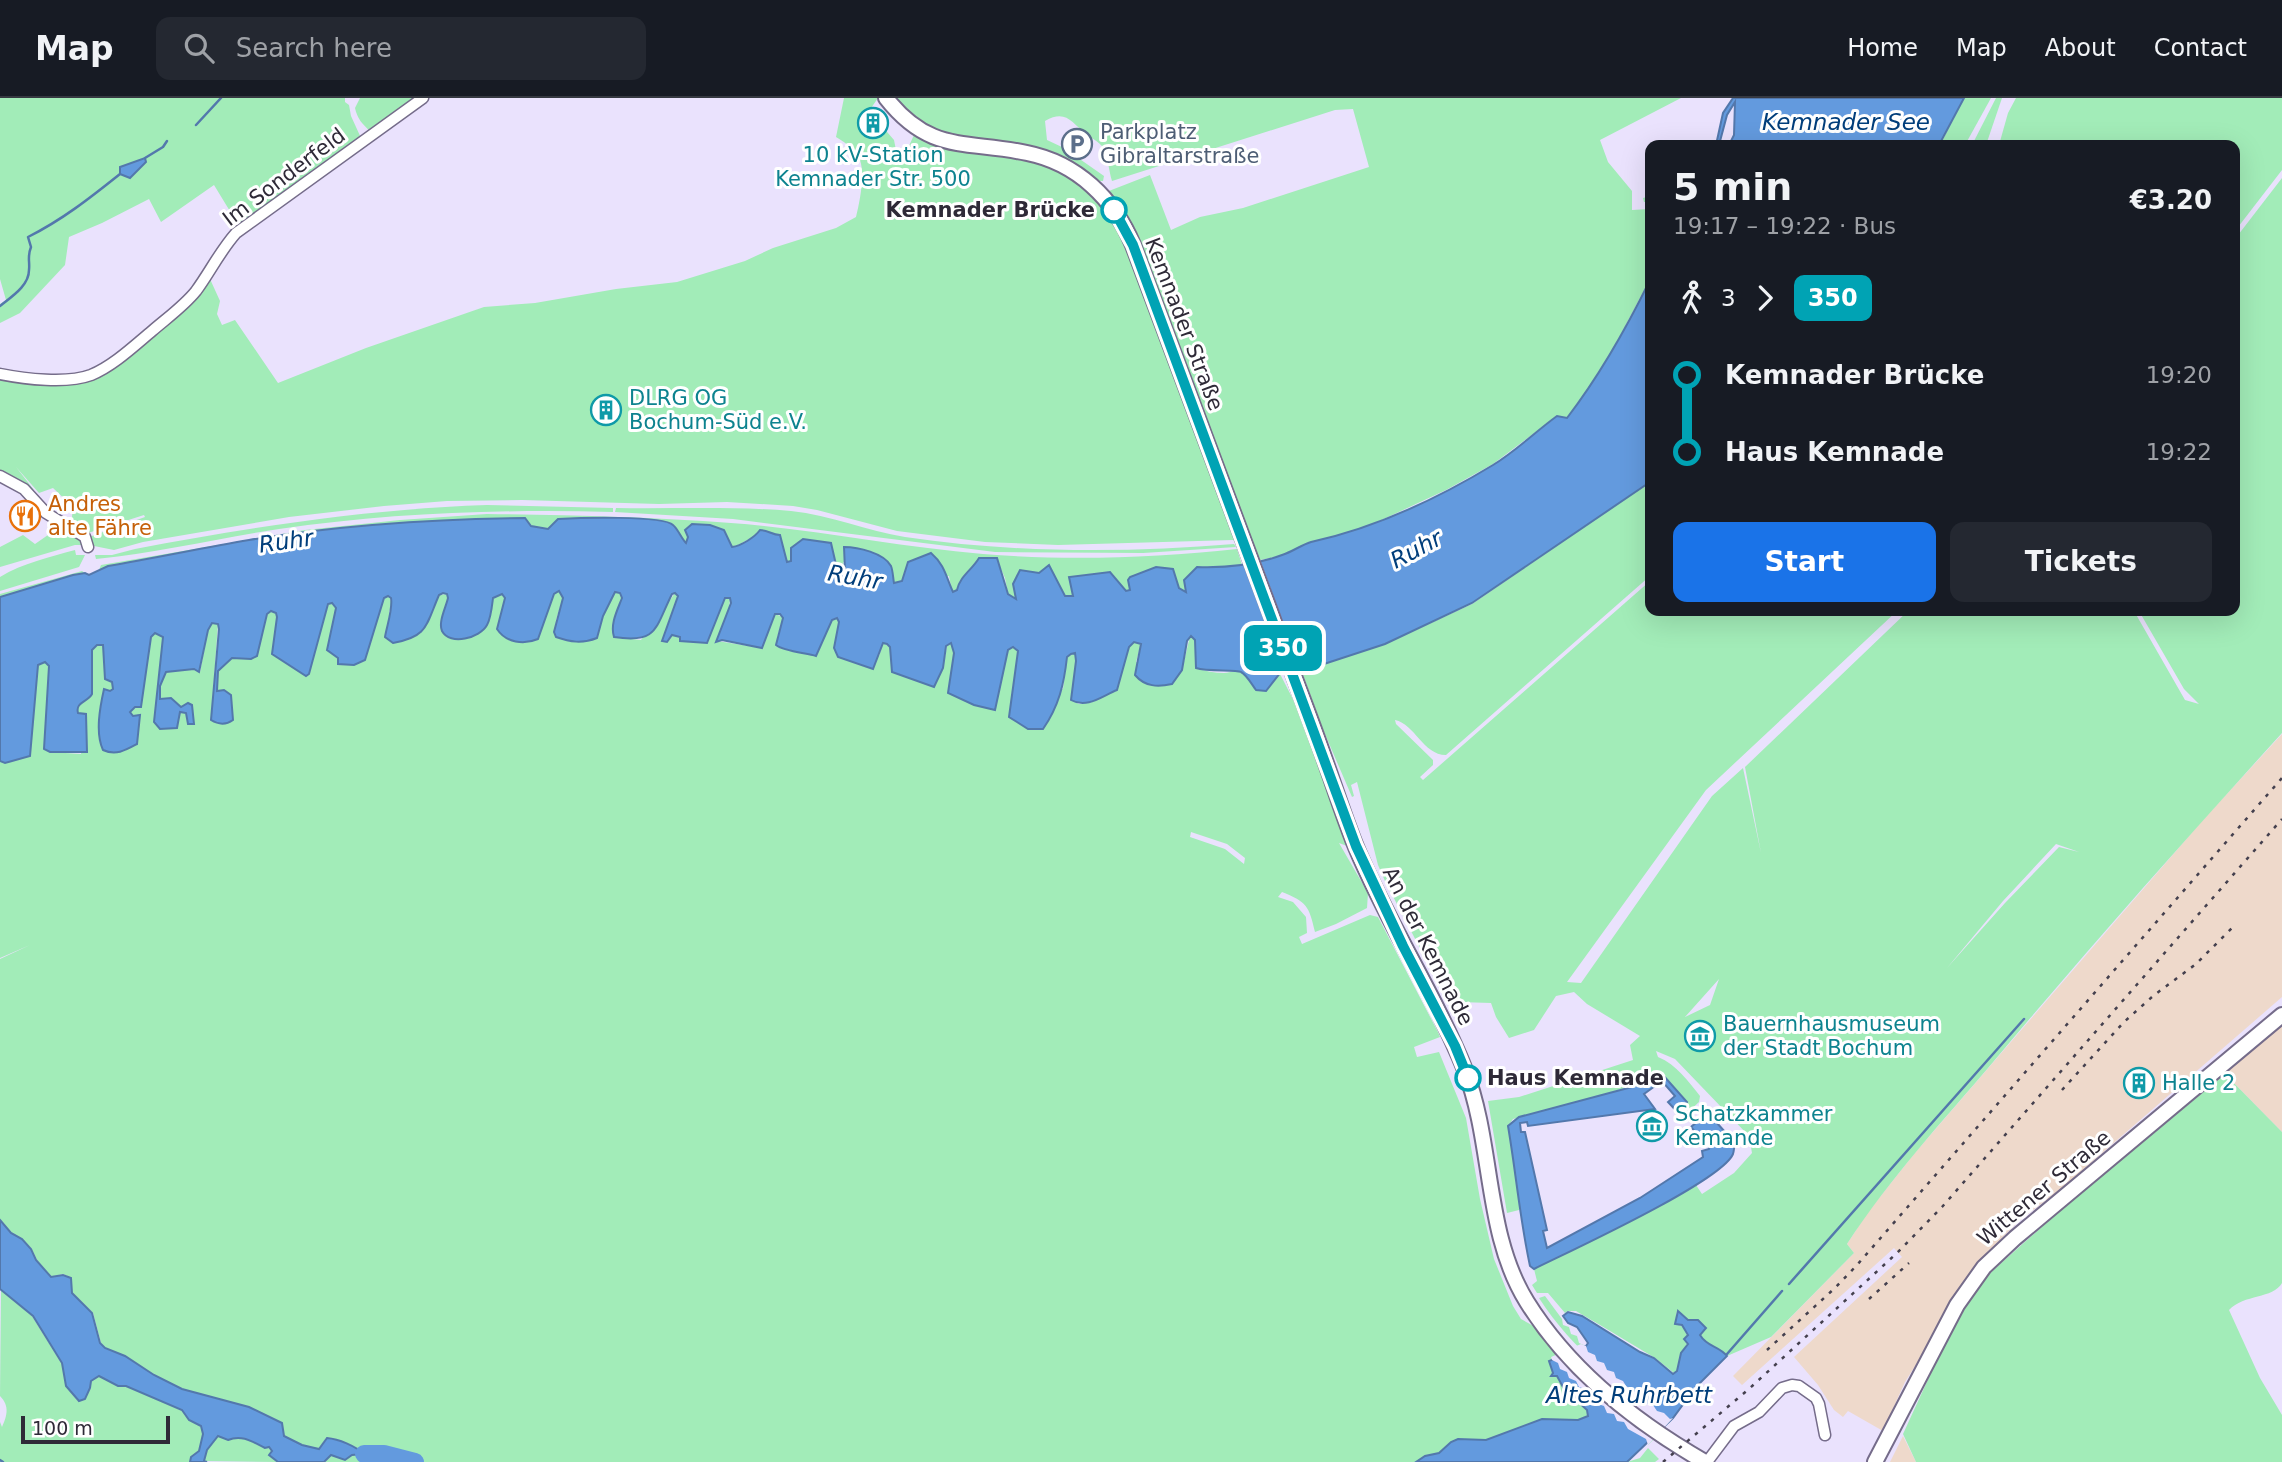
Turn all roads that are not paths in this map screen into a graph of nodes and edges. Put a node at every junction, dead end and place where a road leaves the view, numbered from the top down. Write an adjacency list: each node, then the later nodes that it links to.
1 (423, 98): 3 (street, Im Sonderfeld)
2 (886, 98): 6 (main road, Kemnader Straße)
3 (0, 374)
4 (0, 476): 5 (street)
5 (88, 547)
6 (1303, 702): 10 (main road, An der Kemnade)
7 (2282, 1015): 9 (main road, Wittener Straße)
8 (1825, 1435): 10 (street, An der Kemnade)
9 (1889, 1437): 11 (main road, Wittener Straße); 12 (main road, Wittener Straße)
10 (1706, 1462)
11 (1875, 1462)
12 (1884, 1462)

